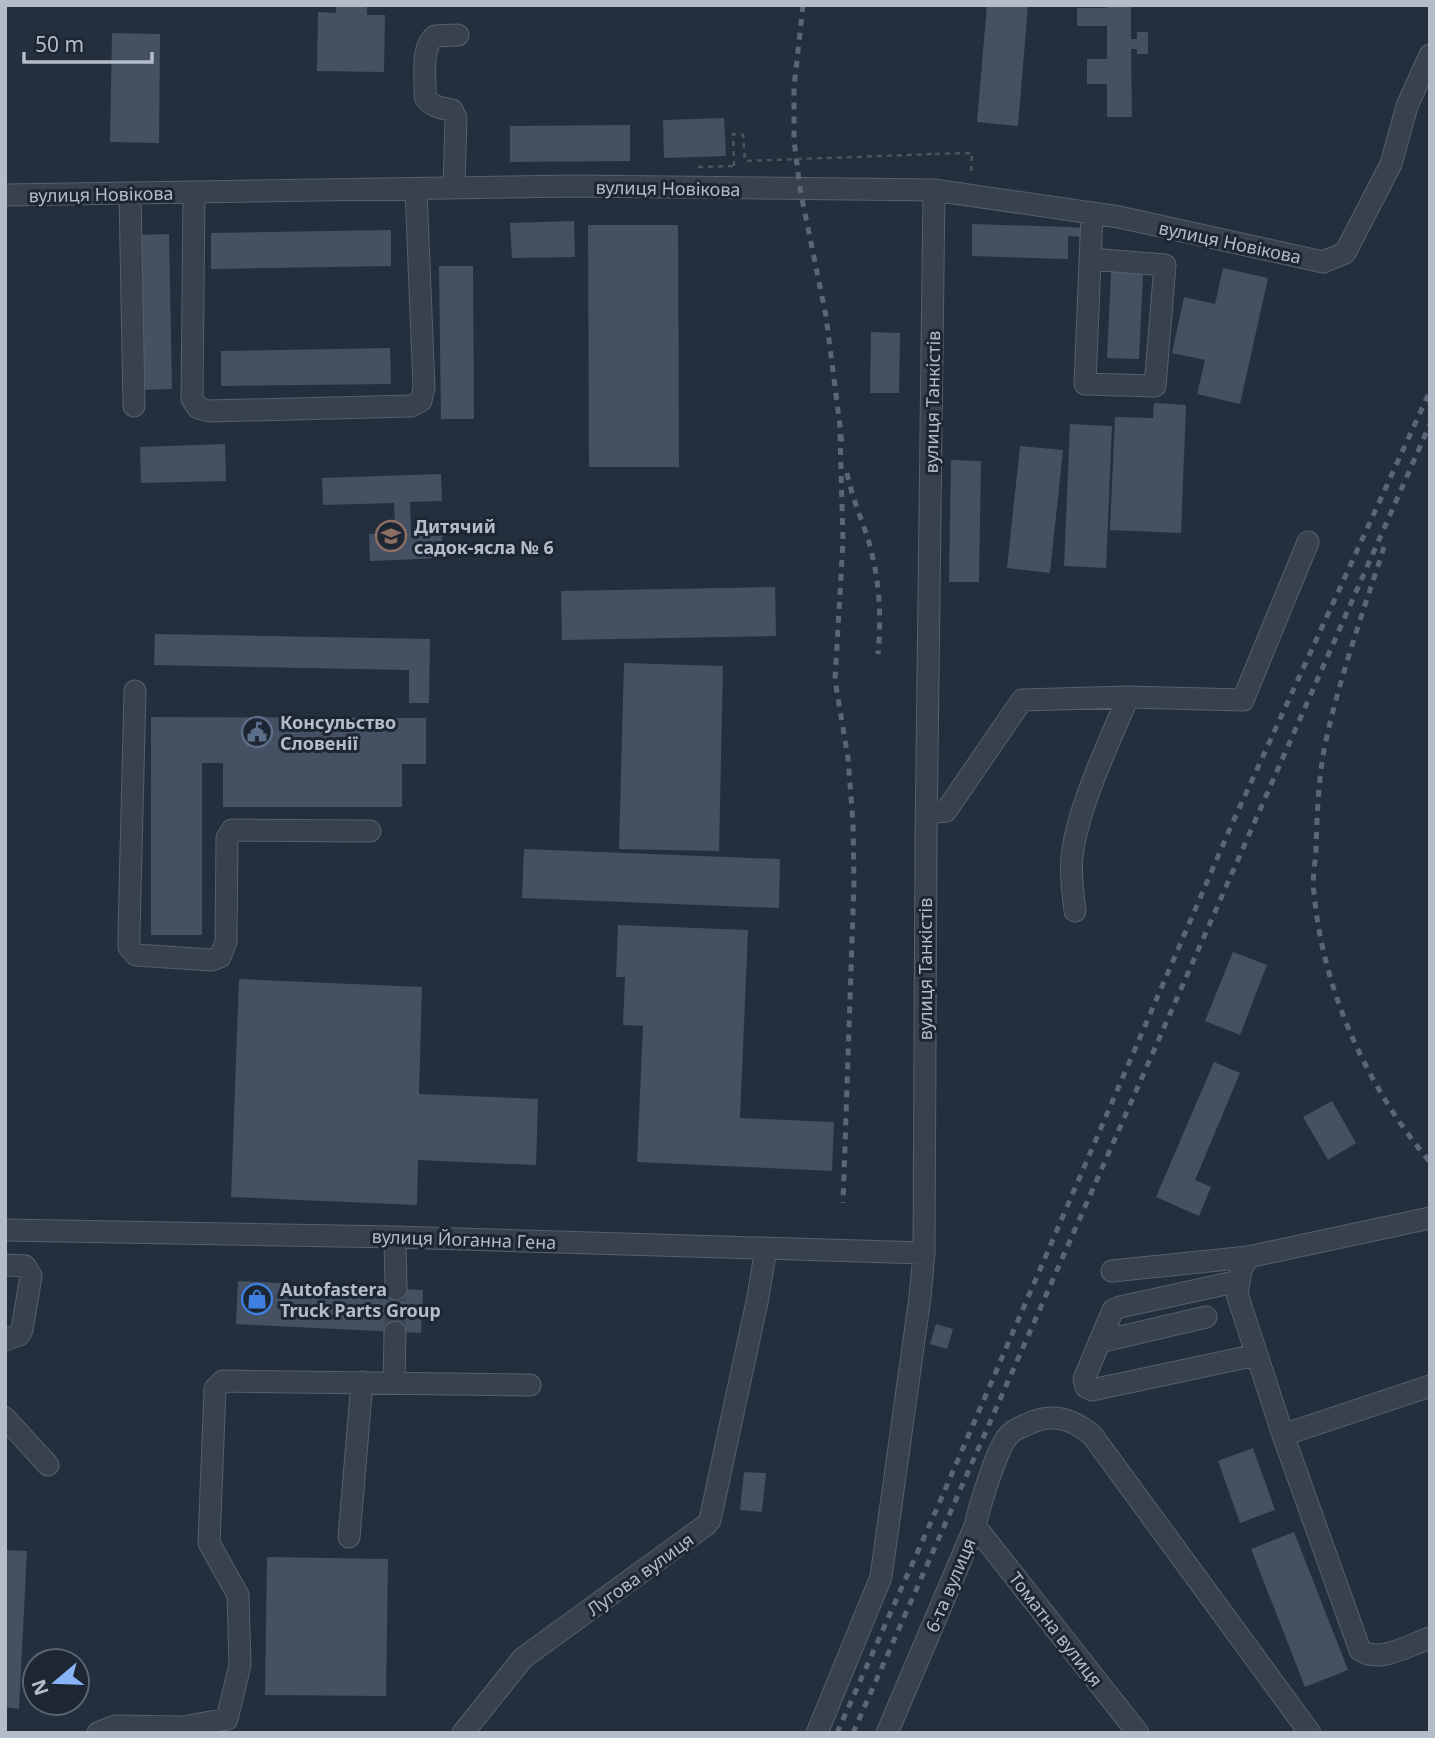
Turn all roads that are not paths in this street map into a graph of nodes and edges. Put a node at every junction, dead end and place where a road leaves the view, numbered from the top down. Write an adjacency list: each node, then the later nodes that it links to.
1 (458, 36): 3 (street)
2 (1430, 55): 9 (street, вулиця Новікова)
3 (454, 188): 4 (street, вулиця Новікова); 5 (street, вулиця Новікова)
4 (416, 189): 6 (street, вулиця Новікова); 6 (street)
5 (934, 190): 9 (street, вулиця Новікова); 15 (street, вулиця Танкістів)
6 (194, 192): 7 (street, вулиця Новікова)
7 (130, 193): 8 (street, вулиця Новікова); 11 (street)
8 (5, 195)
9 (1092, 213): 10 (street)
10 (1090, 258): 10 (street)
11 (134, 406)
12 (1308, 542): 14 (street)
13 (135, 691): 16 (street)
14 (1128, 697): 15 (street); 17 (street)
15 (926, 813): 22 (street, вулиця Танкістів)
16 (370, 831)
17 (1075, 911)
18 (1430, 1218): 23 (street)
19 (5, 1230): 20 (street, вулиця Йоганна Гена)
20 (396, 1237): 21 (street, вулиця Йоганна Гена); 27 (street)
21 (766, 1248): 22 (street, вулиця Йоганна Гена); 44 (street, Лугова вулиця)
22 (924, 1253): 45 (street, вулиця Танкістів)
23 (1248, 1257): 25 (street); 26 (street)
24 (5, 1265): 30 (street)
25 (1112, 1271)
26 (1239, 1281): 31 (street); 32 (street)
27 (396, 1289)
28 (1206, 1317): 31 (street)
29 (395, 1332): 34 (street)
30 (5, 1340)
31 (1099, 1342): 32 (street)
32 (1256, 1355): 38 (street)
33 (362, 1382): 34 (street); 41 (street); 43 (street)
34 (394, 1383): 35 (street)
35 (530, 1385)
36 (1430, 1387): 38 (street)
37 (5, 1418): 39 (street)
38 (1283, 1435): 42 (street)
39 (48, 1465)
40 (975, 1526): 46 (street, 6-та вулиця); 47 (street, Томатна вулиця); 48 (street, 6-та вулиця)
41 (349, 1537)
42 (1430, 1638)
43 (98, 1733)
44 (463, 1733)
45 (817, 1733)
46 (887, 1733)
47 (1138, 1733)
48 (1310, 1733)

